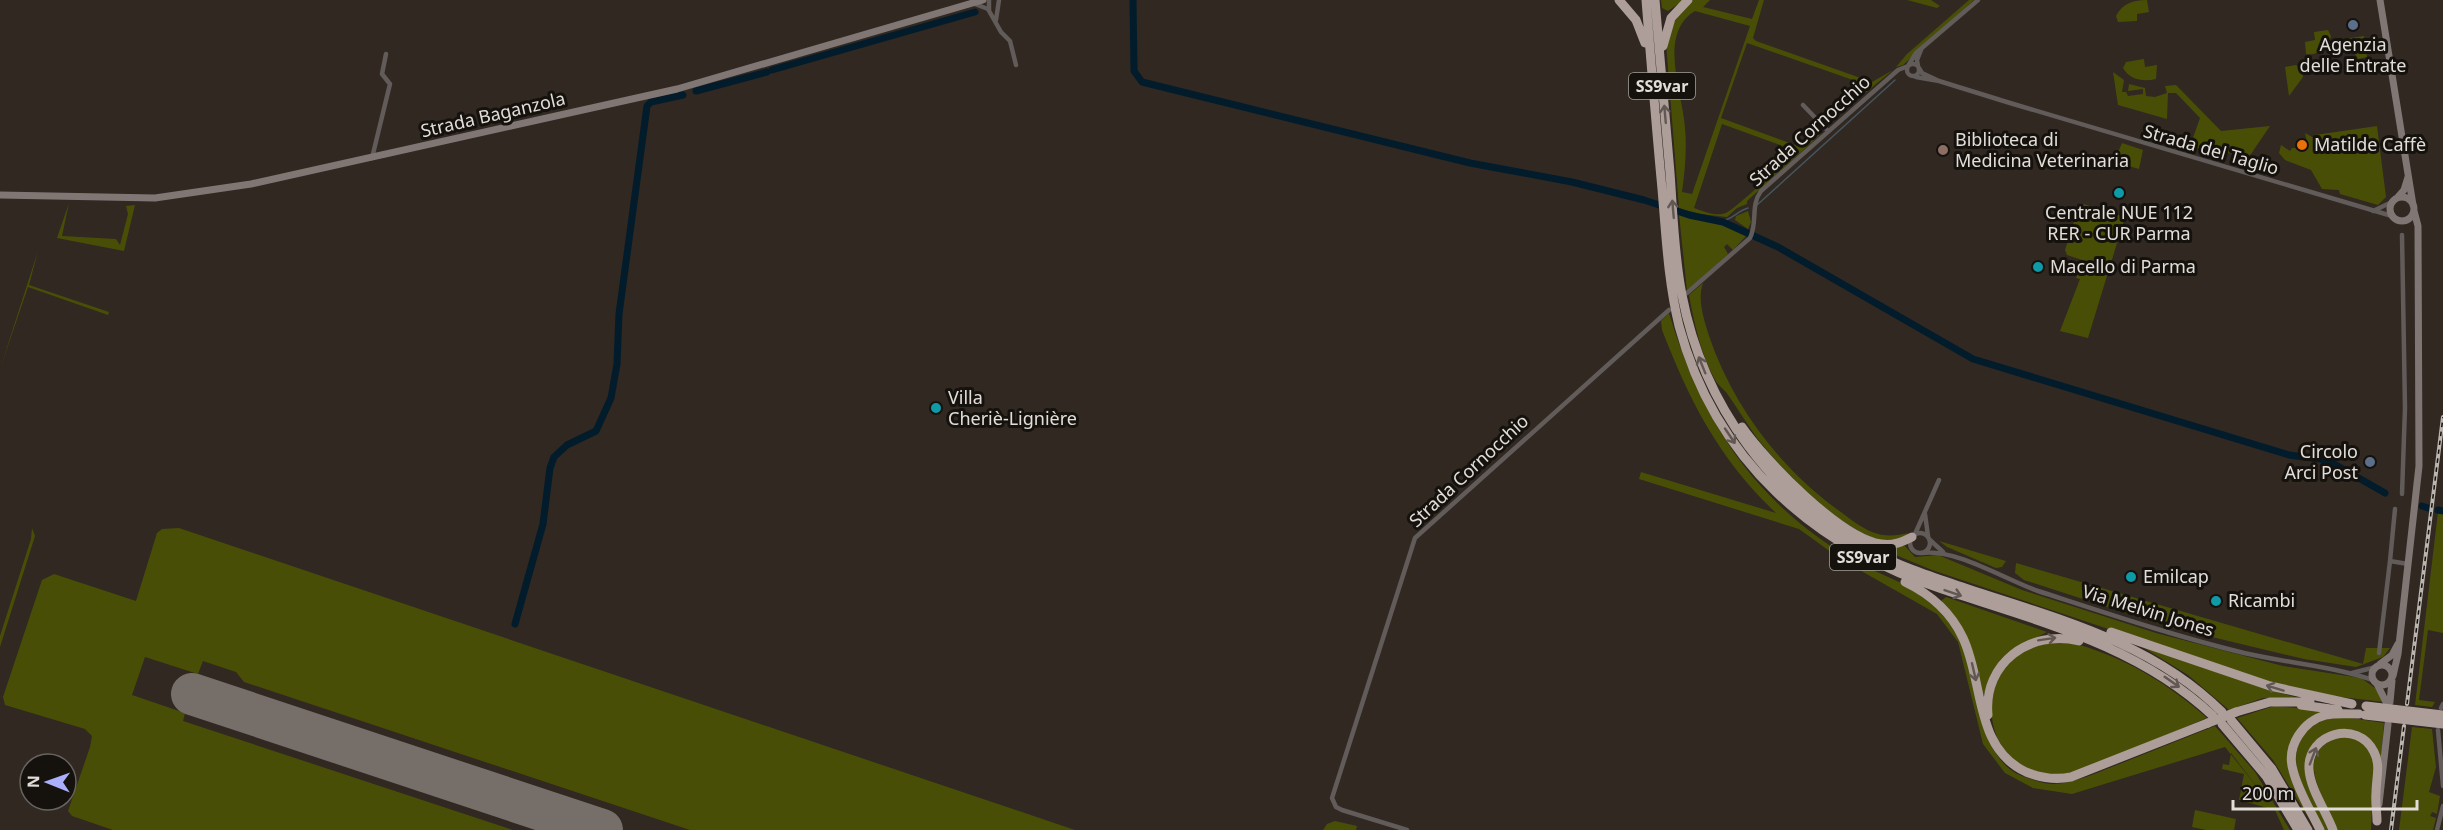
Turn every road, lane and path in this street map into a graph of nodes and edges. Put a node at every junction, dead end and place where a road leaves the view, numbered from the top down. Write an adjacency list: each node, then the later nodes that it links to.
1 (983, 0): 10 (street, Strada Baganzola)
2 (990, 0): 11 (street)
3 (999, 0): 11 (street)
4 (1618, 0): 22 (highway)
5 (1646, 0): 22 (highway, SS9var)
6 (1655, 0): 20 (highway, SS9var)
7 (1688, 0): 20 (highway)
8 (1978, 0): 12 (street, Strada Cornocchio)
9 (2380, 0): 26 (street)
10 (972, 3): 11 (street); 24 (street, Strada Baganzola)
11 (993, 12): 14 (street)
12 (1921, 50): 15 (street, Strada Cornocchio); 16 (street)
13 (386, 54): 24 (street)
14 (1016, 65)
15 (1908, 66): 16 (street, Strada Cornocchio); 17 (street, Strada Cornocchio); 18 (street)
16 (1918, 67): 18 (street); 19 (street, Strada del Taglio)
17 (1894, 74): 18 (street, Strada Cornocchio); 23 (street, Strada Cornocchio)
18 (1911, 76): 19 (street, Strada del Taglio)
19 (1939, 81): 30 (street, Strada del Taglio)
20 (1662, 87): 25 (highway, SS9var, one-way to 20)
21 (1803, 105): 23 (street)
22 (1656, 127): 25 (highway, SS9var)
23 (1828, 131): 38 (street, Strada Cornocchio)
24 (372, 158): 27 (street, Strada Baganzola)
25 (1665, 171): 35 (highway, SS9var)
26 (2408, 177): 28 (street); 29 (street)
27 (0, 195)
28 (2394, 200): 29 (street); 30 (street); 31 (street)
29 (2414, 208): 32 (street); 34 (street)
30 (2373, 211): 31 (street, Strada del Taglio)
31 (2392, 216): 32 (street)
32 (2403, 221): 34 (street)
33 (2402, 235): 36 (street)
34 (2418, 238): 37 (street)
35 (1671, 245): 42 (highway, SS9var, one-way to 35); 50 (highway, SS9var, one-way to 50)
36 (2404, 260): 37 (street); 40 (street)
37 (2419, 260): 41 (street)
38 (1688, 293)
39 (1669, 310): 76 (street, Strada Cornocchio)
40 (2404, 315): 41 (street); 44 (street)
41 (2419, 315): 43 (street)
42 (1711, 385): 49 (highway); 56 (highway, SS9var)
43 (2419, 407): 44 (street); 55 (street)
44 (2405, 408): 46 (street)
45 (1939, 480): 48 (street)
46 (2402, 494)
47 (2395, 509): 54 (street)
48 (1926, 511): 49 (street); 51 (street)
49 (1914, 536): 51 (street); 52 (street)
50 (1830, 538): 59 (highway, SS9var, one-way to 59); 72 (highway, one-way to 72)
51 (1929, 538): 52 (street); 53 (street, Via Melvin Jones)
52 (1922, 553): 53 (street, Via Melvin Jones)
53 (1945, 554): 61 (street, Via Melvin Jones)
54 (2390, 561): 55 (street); 58 (street)
55 (2408, 564): 57 (street)
56 (2030, 609): 65 (highway, one-way to 56); 68 (highway, SS9var)
57 (2398, 641): 60 (street); 62 (street)
58 (2379, 653)
59 (2138, 661): 68 (highway, SS9var, one-way to 68); 72 (highway, one-way to 59)
60 (2378, 666): 61 (street, Via Melvin Jones); 62 (street); 63 (street)
61 (2350, 673): 63 (street, Via Melvin Jones)
62 (2392, 677): 63 (street); 63 (street)
63 (2375, 682)
64 (2281, 702): 65 (highway); 67 (highway); 69 (highway)
65 (2352, 704): 67 (highway)
66 (2442, 709): 67 (highway, bridge)
67 (2363, 712): 71 (highway, bridge); 79 (highway)
68 (2215, 717): 69 (highway, bridge); 72 (highway)
69 (2229, 718): 77 (highway); 78 (highway)
70 (2388, 724): 75 (street)
71 (2441, 727): 73 (street)
72 (1989, 729)
73 (2443, 786)
74 (2443, 806): 81 (street)
75 (2377, 826): 80 (highway, one-way to 75)
76 (1407, 830)
77 (2298, 830)
78 (2308, 830)
79 (2320, 830)
80 (2333, 830)
81 (2437, 830)

